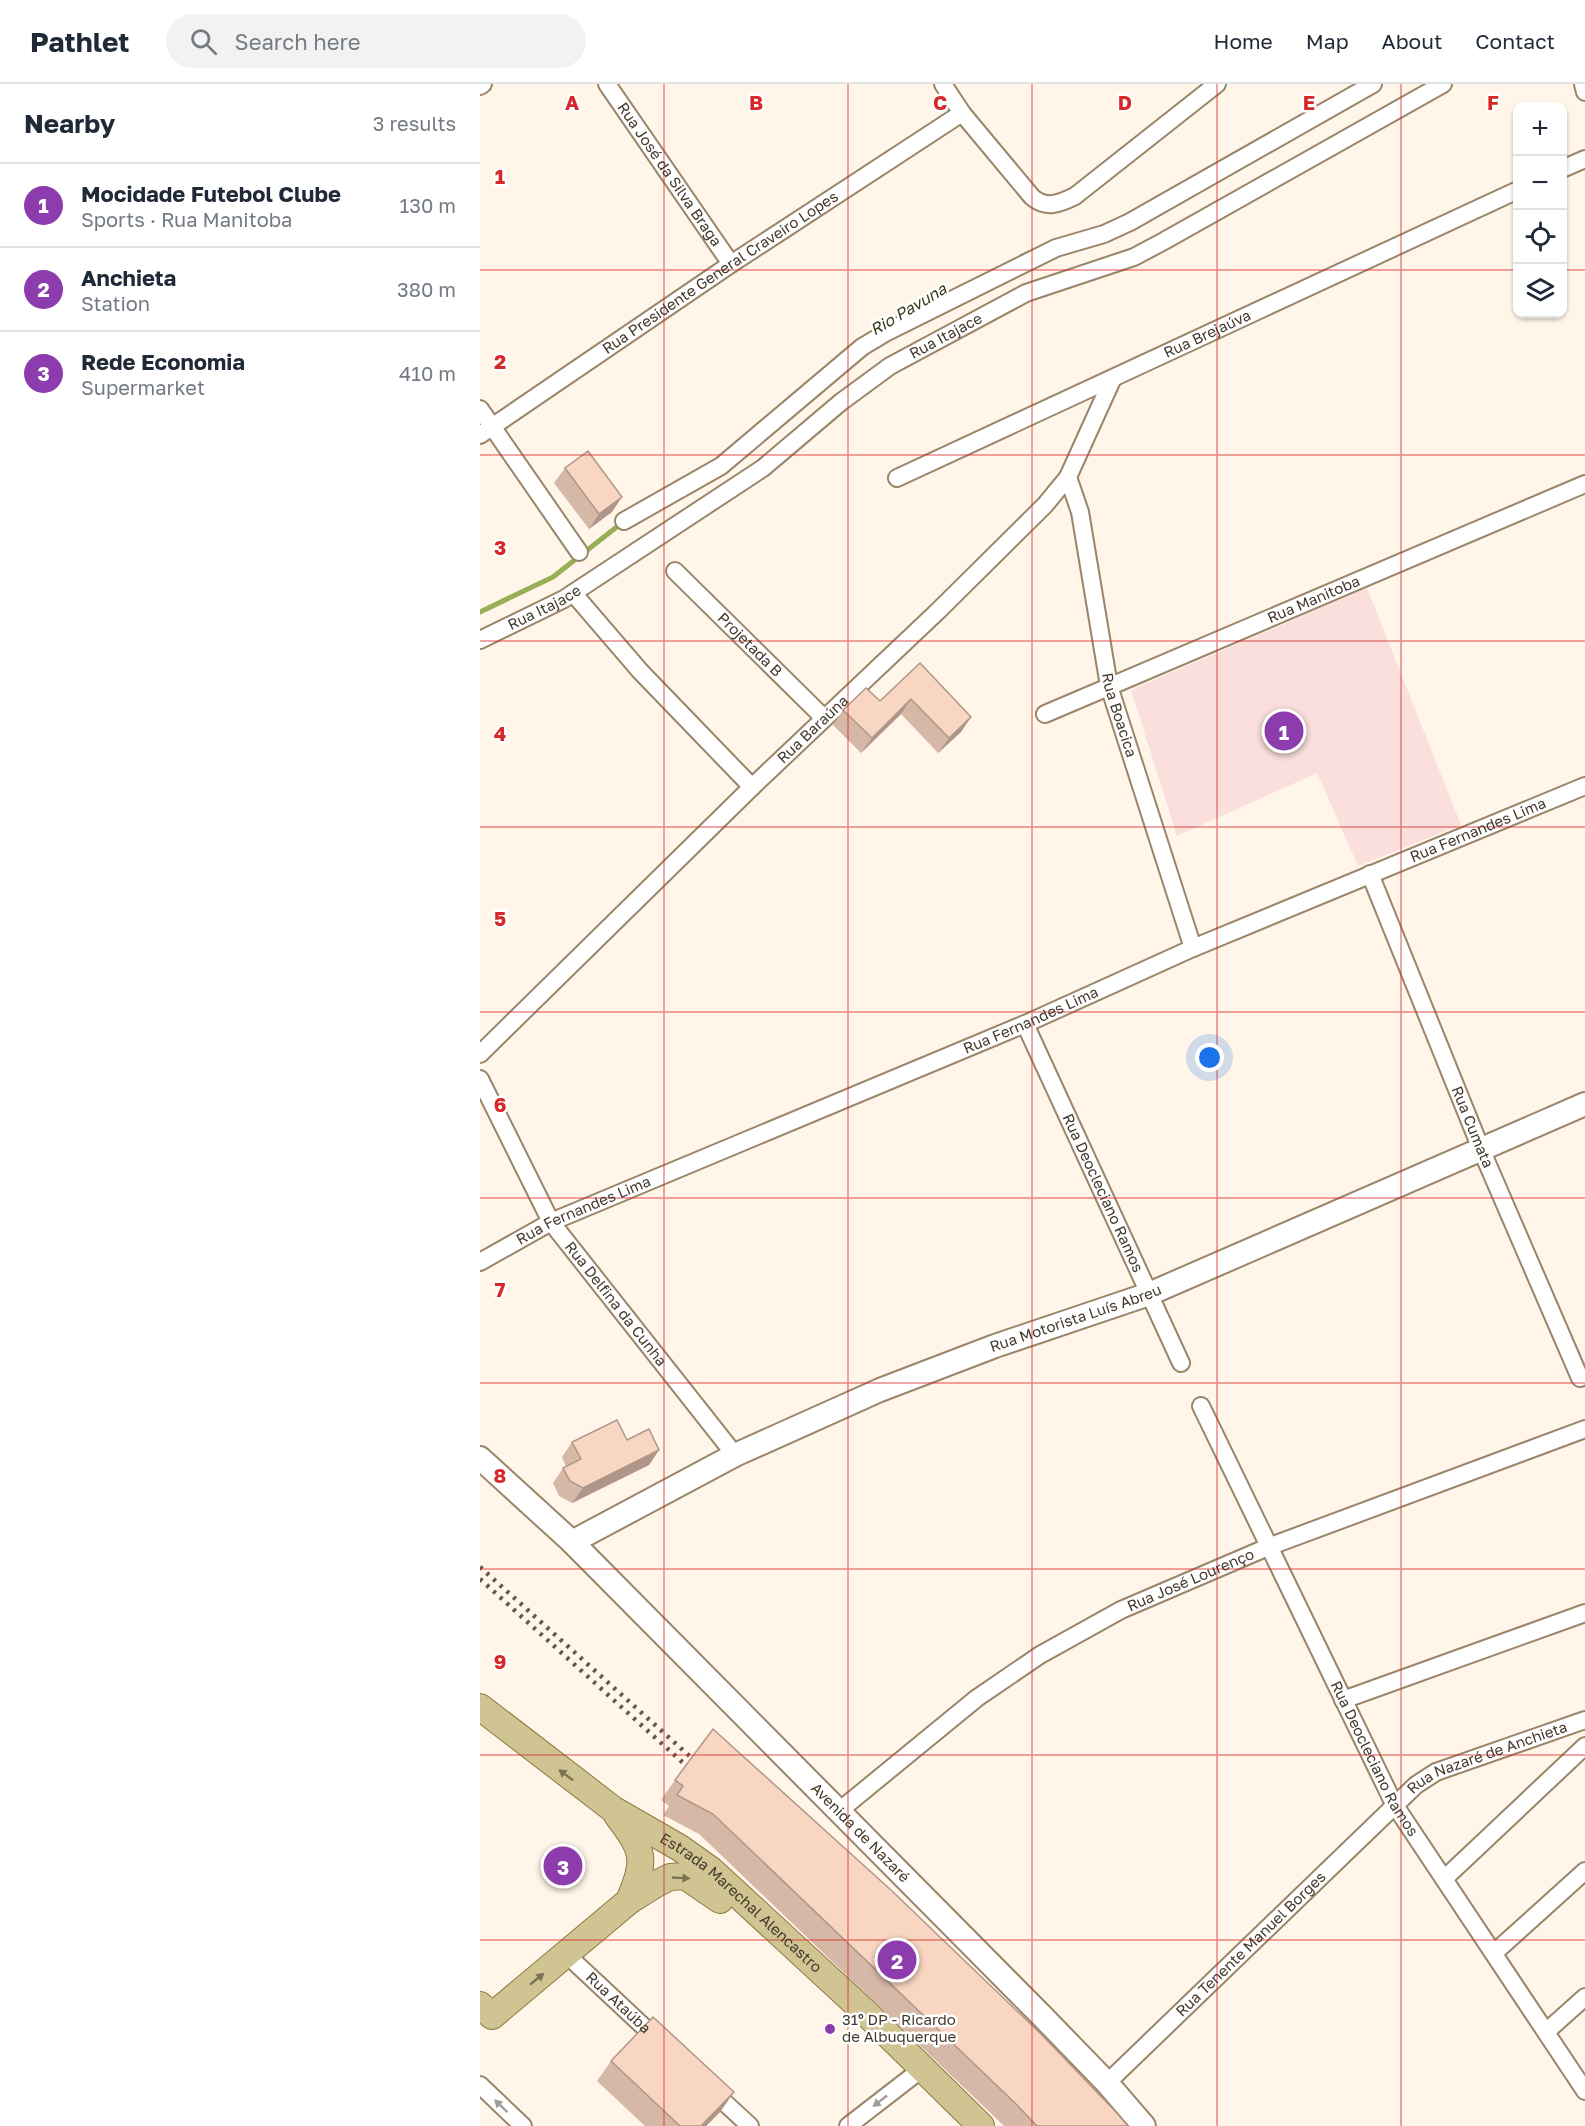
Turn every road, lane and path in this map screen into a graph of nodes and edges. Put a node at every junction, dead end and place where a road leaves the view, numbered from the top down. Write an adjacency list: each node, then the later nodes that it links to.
1 (607, 84): 12 (street, Rua José da Silva Braga)
2 (943, 84): 8 (street)
3 (1217, 84): 8 (street)
4 (1373, 84): 19 (street, Rua Itajace)
5 (1443, 84): 22 (street, Rua Itajace)
6 (1583, 84): 7 (street)
7 (1585, 92)
8 (962, 112): 12 (street, Rua Presidente General Craveiro Lopes)
9 (1585, 159): 10 (street)
10 (1567, 167)
11 (1513, 192): 13 (street, Rua Brejaúva)
12 (731, 264): 15 (street, Rua Presidente General Craveiro Lopes)
13 (1112, 380): 16 (street, Rua Baraúna); 17 (street, Rua Brejaúva)
14 (480, 409): 15 (street)
15 (486, 431): 20 (street)
16 (1068, 477): 24 (street, Rua Boacica); 26 (street, Rua Baraúna)
17 (897, 478)
18 (1585, 484): 24 (street, Rua Manitoba)
19 (624, 521)
20 (579, 552)
21 (675, 571): 26 (street, Projetada B)
22 (573, 593): 23 (street, Rua Itajace); 28 (street)
23 (480, 640)
24 (1109, 686): 25 (street, Rua Manitoba); 30 (street, Rua Boacica)
25 (1045, 714)
26 (824, 718): 28 (street, Rua Baraúna)
27 (1585, 786): 29 (street, Rua Fernandes Lima)
28 (752, 787): 32 (street, Rua Baraúna)
29 (1370, 874): 30 (street, Rua Fernandes Lima); 35 (street, Rua Cumata)
30 (1193, 948): 31 (street, Rua Fernandes Lima)
31 (1025, 1023): 36 (street, Rua Fernandes Lima); 38 (street, Rua Deocleciano Ramos)
32 (480, 1054)
33 (480, 1079): 36 (street, Rua Delfina da Cunha)
34 (1585, 1104): 35 (main road, Rua Motorista Luís Abreu)
35 (1481, 1149): 38 (main road, Rua Motorista Luís Abreu); 40 (street, Rua Cumata)
36 (551, 1222): 37 (street, Rua Fernandes Lima); 43 (street, Rua Delfina da Cunha)
37 (480, 1262)
38 (1149, 1294): 39 (street, Rua Deocleciano Ramos); 43 (main road, Rua Motorista Luís Abreu)
39 (1181, 1363)
40 (1581, 1378)
41 (1201, 1406): 46 (street, Rua Deocleciano Ramos)
42 (1585, 1429): 46 (street, Rua José Lourenço)
43 (735, 1455): 45 (main road, Rua Motorista Luís Abreu)
44 (480, 1458): 45 (main road, Avenida de Nazaré)
45 (572, 1542): 54 (main road, Avenida de Nazaré)
46 (1268, 1547): 48 (street, Rua Deocleciano Ramos); 54 (street, Rua José Lourenço)
47 (1585, 1613): 48 (street)
48 (1343, 1700): 52 (street, Rua Deocleciano Ramos)
49 (480, 1707): 53 (main road, Estrada Marechal Alencastro, one-way to 49)
50 (1585, 1720): 52 (street, Rua Nazaré de Anchieta)
51 (1585, 1746): 56 (street)
52 (1394, 1804): 56 (street, Rua Deocleciano Ramos); 66 (street, Rua Tenente Manuel Borges)
53 (614, 1810): 57 (main road); 64 (main road, Estrada Marechal Alencastro)
54 (838, 1811): 66 (main road, Avenida de Nazaré)
55 (1585, 1871): 58 (street)
56 (1444, 1878): 58 (street, Rua Deocleciano Ramos)
57 (629, 1901): 59 (main road, Estrada Marechal Alencastro); 64 (main road, Estrada Marechal Alencastro, one-way to 64)
58 (1494, 1953): 62 (street, Rua Deocleciano Ramos)
59 (567, 1955): 61 (main road, Estrada Marechal Alencastro, one-way to 59); 63 (street, Rua Ataúba)
60 (1585, 1997): 62 (street)
61 (484, 2015)
62 (1546, 2031): 68 (street, Rua Deocleciano Ramos)
63 (671, 2053)
64 (917, 2072): 71 (street, one-way to 71); 72 (main road, Estrada Marechal Alencastro); 73 (main road, Estrada Marechal Alencastro)
65 (697, 2077): 70 (street)
66 (1107, 2083): 74 (main road, Avenida de Nazaré)
67 (480, 2085): 69 (street, one-way to 67)
68 (1585, 2091)
69 (523, 2126)
70 (750, 2126)
71 (848, 2126)
72 (960, 2126)
73 (981, 2126)
74 (1144, 2126)

